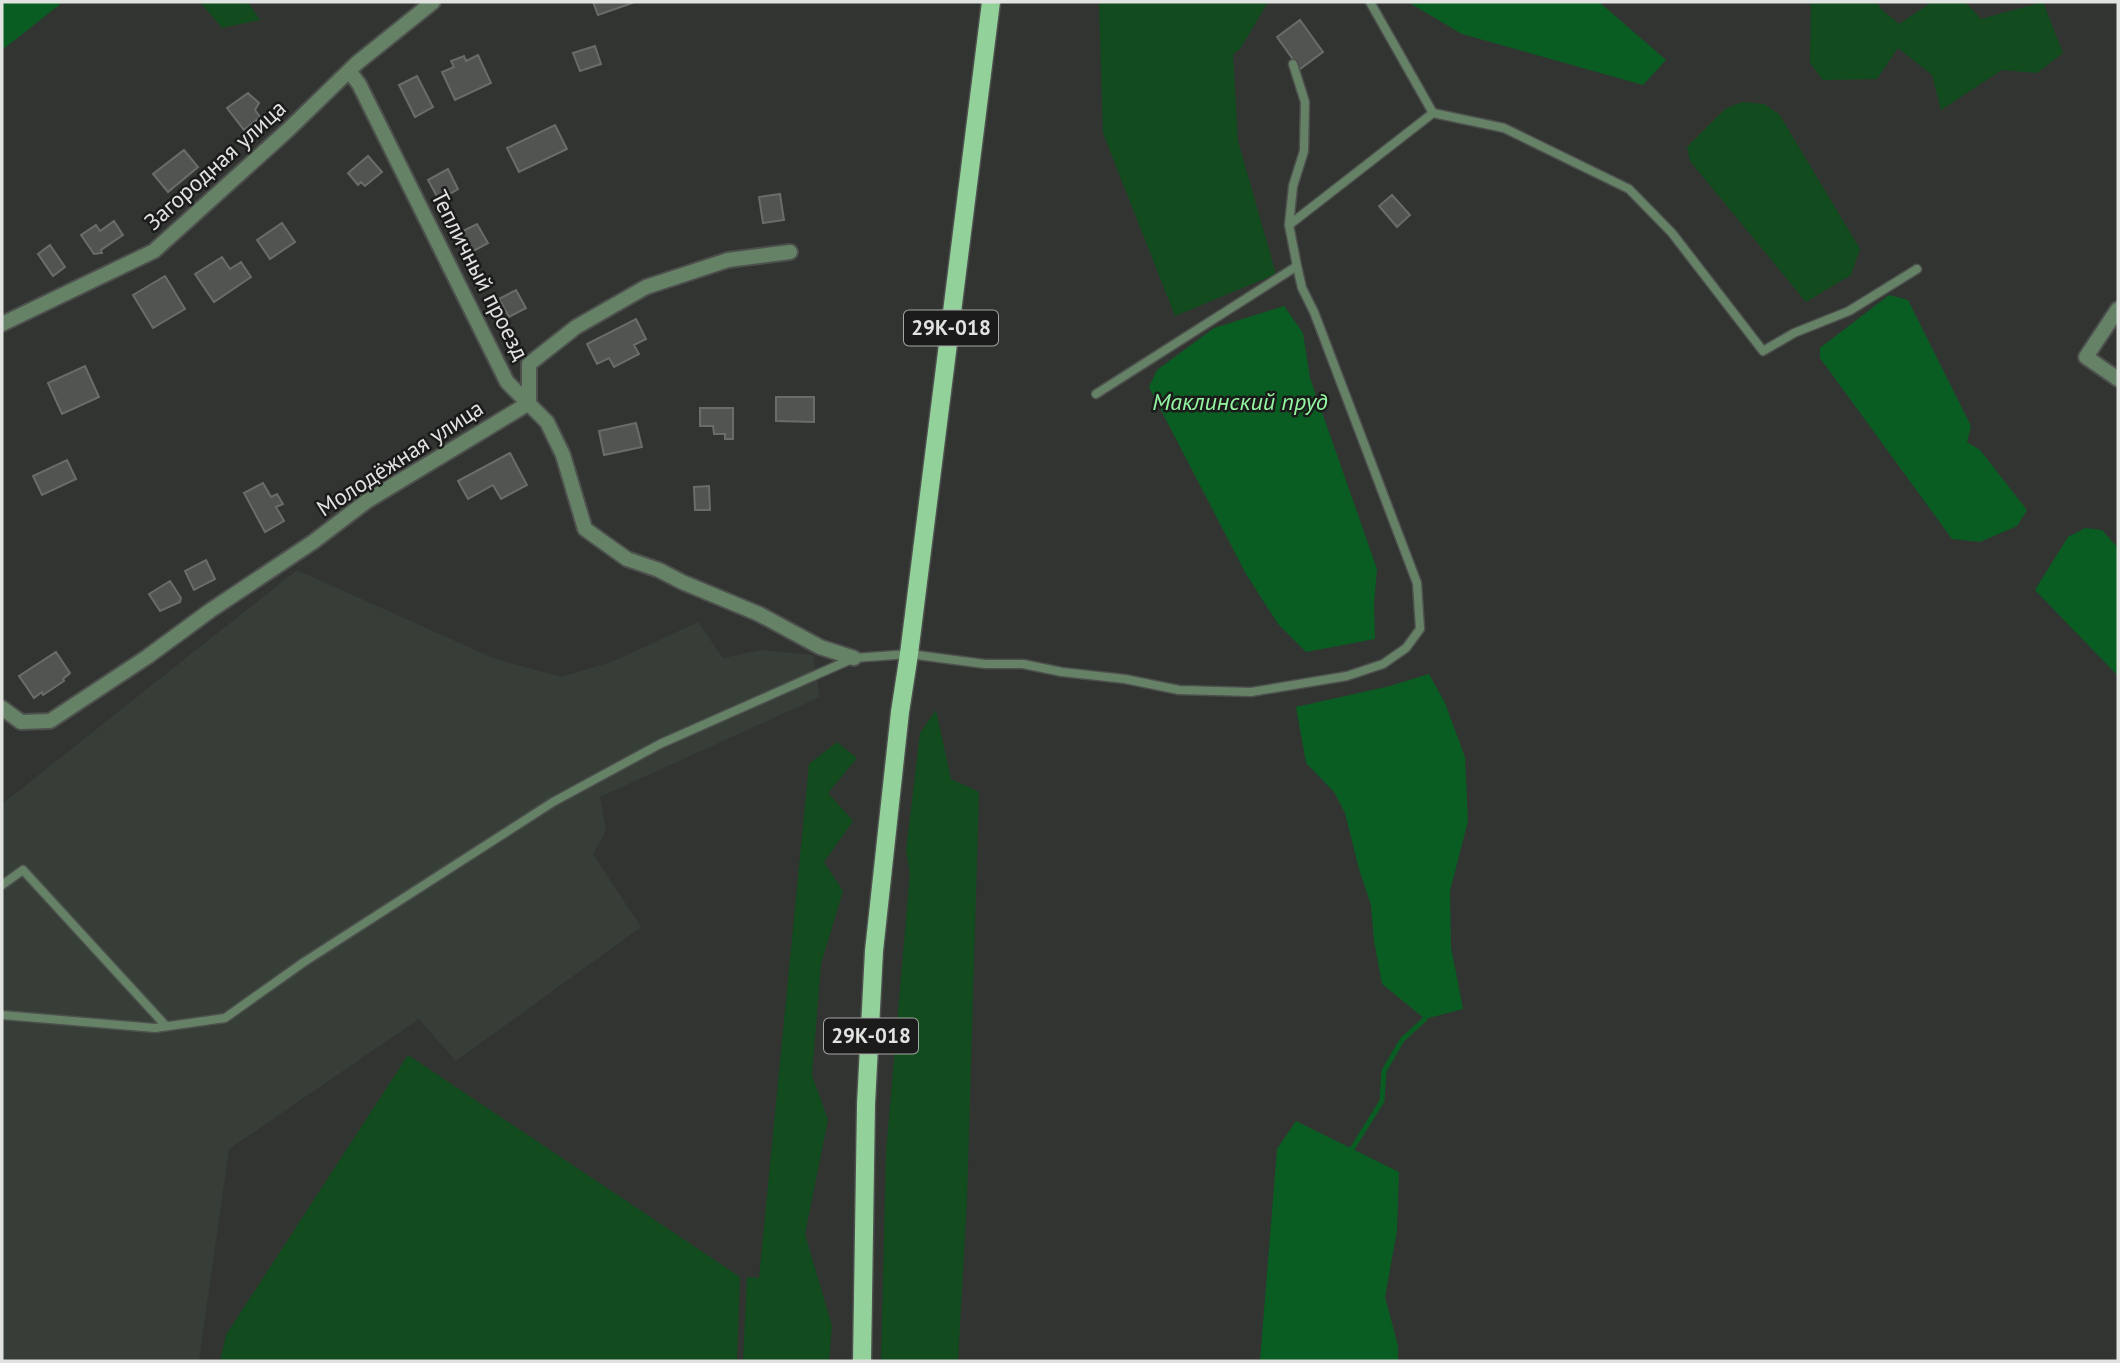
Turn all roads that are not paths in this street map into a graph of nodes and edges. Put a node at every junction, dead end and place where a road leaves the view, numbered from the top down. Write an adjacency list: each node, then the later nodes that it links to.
1 (433, 2): 5 (street, Загородная улица)
2 (990, 2): 16 (main road, 29К-018)
3 (1370, 2): 6 (lane)
4 (1293, 64): 7 (lane)
5 (349, 71): 12 (street, Загородная улица); 15 (street, Тепличный проезд)
6 (1433, 113): 7 (lane); 10 (lane)
7 (1289, 225): 9 (lane)
8 (790, 252): 15 (street)
9 (1297, 266): 14 (lane); 16 (lane)
10 (1917, 269)
11 (2118, 309): 13 (street)
12 (2, 324)
13 (2118, 379)
14 (1096, 394)
15 (529, 403): 17 (street, Тепличный проезд); 18 (street, Молодёжная улица)
16 (909, 653): 17 (lane); 22 (main road, 29К-018)
17 (854, 658): 21 (lane)
18 (2, 708)
19 (2, 885): 21 (lane)
20 (2, 1015): 21 (lane)
21 (166, 1026)
22 (862, 1361)

